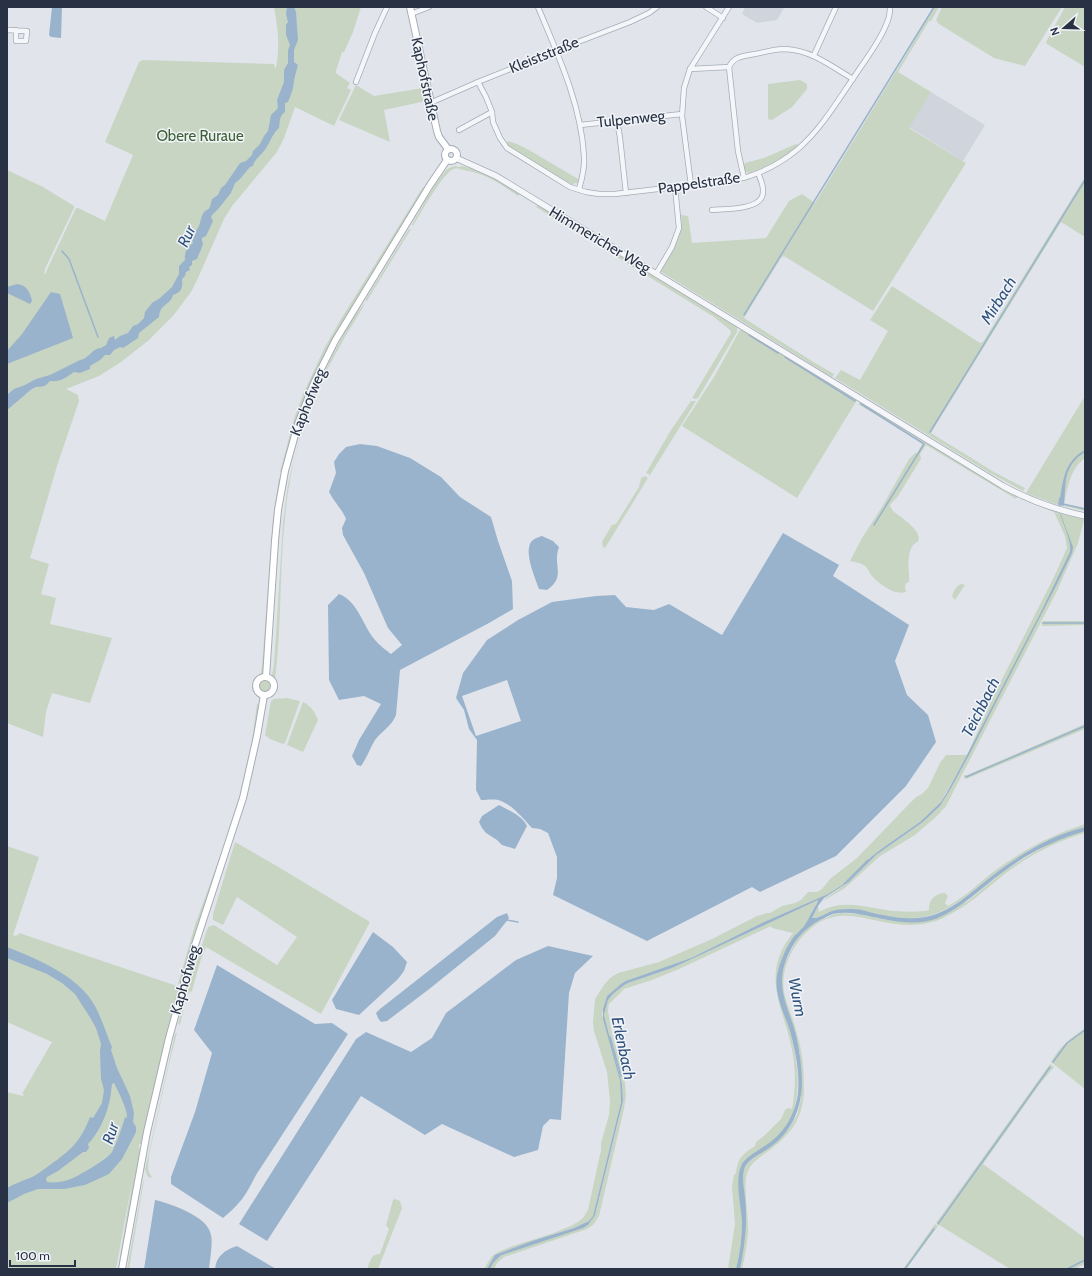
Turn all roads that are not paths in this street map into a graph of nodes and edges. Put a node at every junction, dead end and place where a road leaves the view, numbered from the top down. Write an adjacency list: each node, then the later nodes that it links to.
1 (387, 7): 19 (street)
2 (410, 7): 10 (main road, Kaphofstraße)
3 (429, 7): 10 (street)
4 (538, 7): 14 (street)
5 (657, 7): 14 (street, Kleiststraße)
6 (706, 7): 11 (street)
7 (729, 7): 11 (street)
8 (836, 7): 15 (street)
9 (890, 7): 18 (street, Pappelstraße)
10 (411, 14): 21 (main road, Kaphofstraße)
11 (722, 18): 17 (street)
12 (7, 30): 13 (street)
13 (16, 30)
14 (556, 50): 20 (street, Kleiststraße); 25 (street)
15 (814, 55): 16 (street); 18 (street)
16 (729, 67): 17 (street); 31 (street)
17 (690, 69): 23 (street)
18 (853, 79): 30 (street, Pappelstraße)
19 (356, 82)
20 (478, 82): 21 (street, Kleiststraße); 22 (street, Pappelstraße)
21 (430, 103): 27 (main road, Kaphofstraße)
22 (492, 112): 26 (street); 34 (street, Pappelstraße)
23 (682, 114): 24 (street, Tulpenweg); 32 (street)
24 (617, 120): 25 (street, Tulpenweg); 35 (street)
25 (580, 125): 34 (street)
26 (459, 130)
27 (448, 149): 28 (main road); 29 (main road)
28 (456, 158): 29 (main road); 37 (street, Himmericher Weg)
29 (447, 160): 39 (main road, Kaphofweg)
30 (758, 173): 31 (street, Pappelstraße); 36 (street)
31 (744, 178): 32 (street, Pappelstraße)
32 (691, 185): 33 (street, Pappelstraße)
33 (675, 187): 35 (street, Pappelstraße); 37 (street)
34 (579, 189): 35 (street, Pappelstraße)
35 (626, 193)
36 (712, 210)
37 (656, 274): 38 (street, Himmericher Weg)
38 (1085, 516)
39 (266, 677): 40 (main road, Kaphofweg); 40 (main road, Kaphofweg)
40 (264, 695): 41 (main road, Kaphofweg)
41 (122, 1269)

